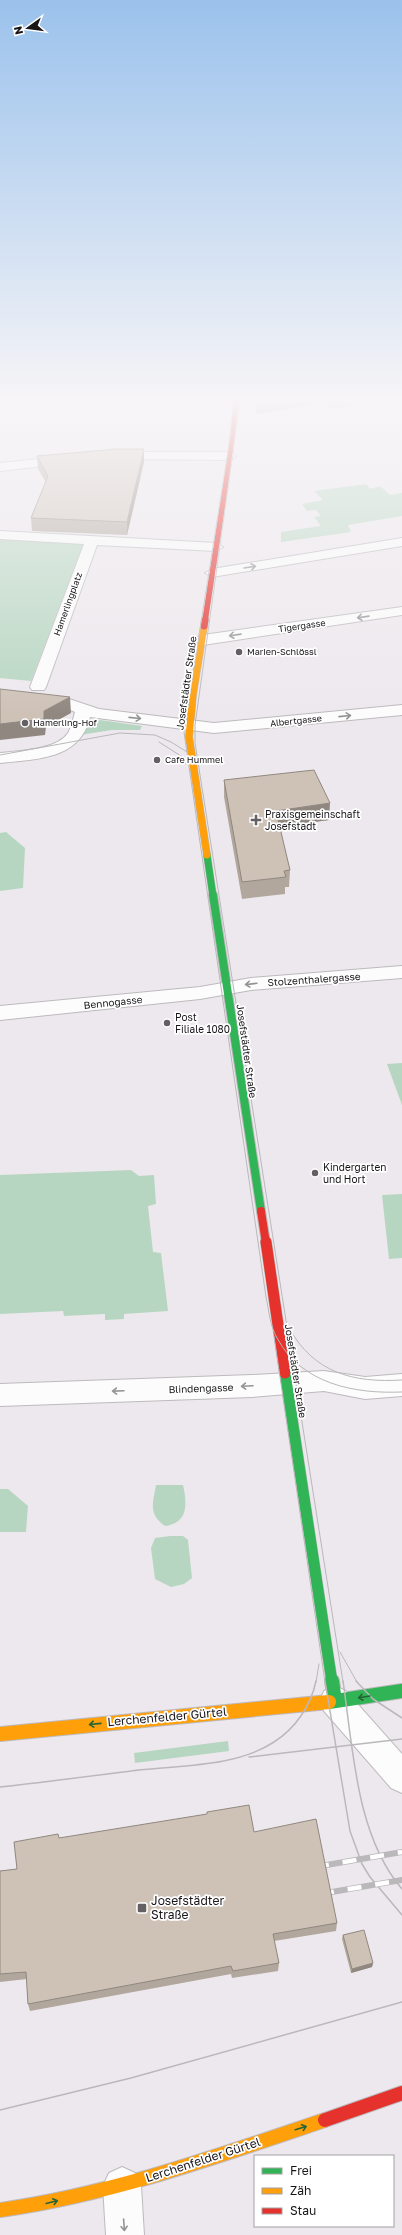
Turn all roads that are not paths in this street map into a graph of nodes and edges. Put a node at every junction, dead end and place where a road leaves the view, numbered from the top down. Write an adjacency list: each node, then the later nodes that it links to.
1 (222, 506): 5 (street, Josefstädter Straße)
2 (0, 535): 3 (street)
3 (92, 540): 5 (street); 9 (street, Hamerlingplatz)
4 (402, 542): 6 (street, one-way to 4)
5 (216, 547): 6 (street, Josefstädter Straße)
6 (212, 573): 8 (street, Josefstädter Straße)
7 (402, 612): 8 (street, Tigergasse, one-way to 8)
8 (203, 640): 13 (street, Josefstädter Straße)
9 (35, 692): 10 (street); 12 (street, Albertgasse)
10 (0, 695)
11 (402, 710): 13 (street, Albertgasse, one-way to 11)
12 (90, 712): 13 (street, Albertgasse, one-way to 13); 14 (street)
13 (190, 724): 16 (street, Josefstädter Straße)
14 (0, 758)
15 (402, 972): 16 (street, Stolzenthalergasse, one-way to 16)
16 (226, 988): 17 (street, Bennogasse); 18 (street, Josefstädter Straße)
17 (0, 1013)
18 (286, 1383): 19 (street, Blindengasse); 20 (street, Blindengasse, one-way to 20); 22 (street, Josefstädter Straße)
19 (402, 1385)
20 (0, 1395)
21 (402, 1691): 22 (street, Lerchenfelder Gürtel, one-way to 22)
22 (335, 1702): 23 (street, Lerchenfelder Gürtel, one-way to 23); 24 (street)
23 (0, 1734)
24 (402, 1776)
25 (402, 2093): 26 (street, Lerchenfelder Gürtel, one-way to 25)
26 (122, 2186): 27 (street, Lerchenfelder Gürtel, one-way to 26); 28 (street, one-way to 28)
27 (0, 2210)
28 (125, 2235)

